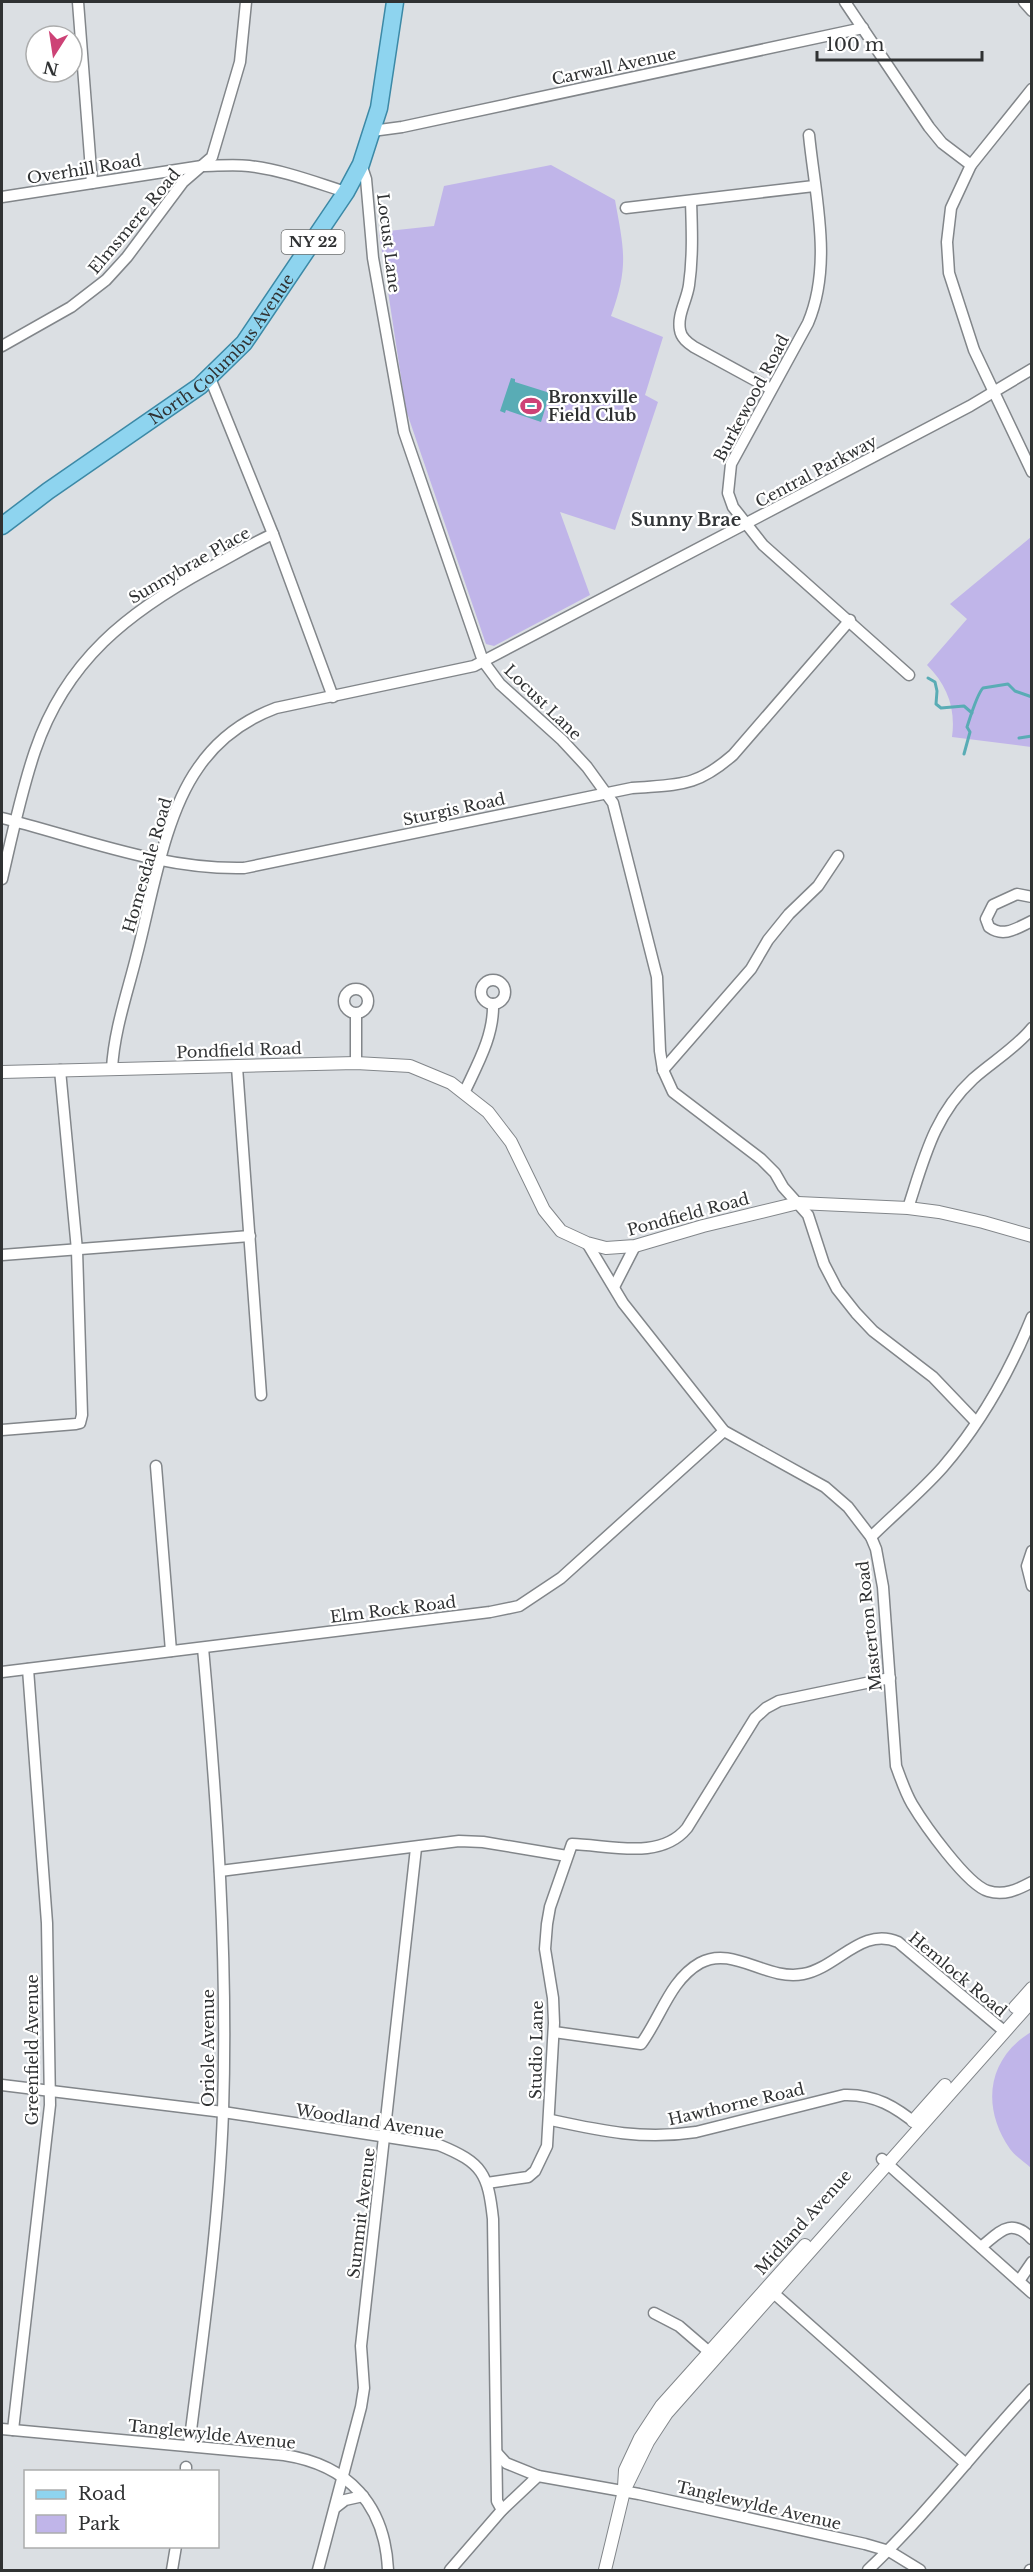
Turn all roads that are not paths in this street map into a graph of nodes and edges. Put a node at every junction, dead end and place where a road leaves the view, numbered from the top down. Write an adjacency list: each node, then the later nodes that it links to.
1 (78, 2): 14 (street)
2 (246, 2): 13 (street, Elmsmere Road)
3 (395, 2): 9 (main road, North Columbus Avenue / NY 22)
4 (844, 2): 7 (street)
5 (1024, 2): 6 (street)
6 (1032, 11)
7 (863, 28): 9 (street, Carwall Avenue); 12 (street)
8 (1032, 89): 12 (street)
9 (372, 131): 11 (main road, North Columbus Avenue / NY 22)
10 (809, 135): 15 (street, Burkewood Road)
11 (360, 164): 16 (main road, North Columbus Avenue / NY 22); 30 (street, Locust Lane)
12 (971, 165): 24 (street)
13 (202, 166): 14 (street, Overhill Road); 16 (street, Overhill Road); 20 (street, Elmsmere Road)
14 (92, 183): 17 (street, Overhill Road)
15 (814, 186): 18 (street); 23 (street, Burkewood Road)
16 (346, 192): 22 (main road, North Columbus Avenue / NY 22)
17 (2, 197)
18 (691, 201): 19 (street); 23 (street)
19 (626, 208)
20 (2, 346)
21 (1032, 369): 24 (street, Central Parkway)
22 (210, 378): 27 (main road, North Columbus Avenue / NY 22); 28 (street)
23 (771, 389): 26 (street, Burkewood Road)
24 (994, 392): 25 (street); 26 (street, Central Parkway)
25 (1032, 472)
26 (747, 524): 29 (street, Burkewood Road); 30 (street, Central Parkway)
27 (2, 526)
28 (273, 534): 32 (street); 35 (street, Sunnybrae Place)
29 (850, 620): 31 (street, Burkewood Road); 33 (street, Sturgis Road)
30 (483, 661): 32 (street, Homesdale Road); 33 (street, Locust Lane)
31 (909, 675)
32 (333, 696): 37 (street, Homesdale Road)
33 (608, 793): 37 (street, Sturgis Road); 48 (street, Locust Lane)
34 (2, 818): 35 (street, Sturgis Road)
35 (16, 822): 37 (street, Sturgis Road); 38 (street, Sunnybrae Place)
36 (838, 856): 48 (street)
37 (161, 860): 46 (street, Homesdale Road)
38 (2, 879)
39 (1032, 897): 40 (street)
40 (1032, 921)
41 (493, 1004): 50 (street)
42 (356, 1014): 44 (street)
43 (1032, 1028): 52 (street)
44 (356, 1063): 45 (street, Pondfield Road); 50 (street, Pondfield Road)
45 (237, 1067): 46 (street, Pondfield Road); 53 (street)
46 (112, 1069): 47 (street, Pondfield Road)
47 (60, 1070): 49 (street, Pondfield Road); 57 (street)
48 (663, 1070): 51 (street, Locust Lane)
49 (2, 1072)
50 (464, 1093): 55 (street, Pondfield Road)
51 (798, 1203): 52 (street, Pondfield Road); 56 (street, Pondfield Road); 62 (street, Locust Lane)
52 (908, 1208): 54 (street, Pondfield Road)
53 (250, 1236): 57 (street); 61 (street)
54 (1032, 1236)
55 (587, 1243): 56 (street, Pondfield Road); 59 (street, Masterton Road)
56 (636, 1246): 59 (street)
57 (77, 1250): 58 (street); 63 (street)
58 (2, 1254)
59 (614, 1287): 64 (street, Masterton Road)
60 (1032, 1317): 62 (street)
61 (261, 1395)
62 (976, 1422): 66 (street)
63 (2, 1430)
64 (724, 1431): 66 (street, Masterton Road); 69 (street, Elm Rock Road)
65 (156, 1466): 70 (street)
66 (871, 1537): 73 (street, Masterton Road)
67 (1032, 1551): 68 (street)
68 (1032, 1586)
69 (203, 1648): 70 (street, Elm Rock Road); 76 (street, Oriole Avenue)
70 (171, 1651): 71 (street, Elm Rock Road)
71 (28, 1669): 72 (street, Elm Rock Road); 83 (street, Greenfield Avenue)
72 (2, 1672)
73 (890, 1678): 75 (street, Studio Lane); 77 (street, Masterton Road)
74 (416, 1848): 75 (street); 76 (street); 87 (street, Summit Avenue)
75 (567, 1856): 81 (street, Studio Lane)
76 (220, 1871): 84 (street, Oriole Avenue)
77 (1032, 1882)
78 (1032, 1988): 80 (street, Midland Avenue)
79 (1032, 2001): 80 (street, Midland Avenue)
80 (1001, 2029): 81 (street, Hemlock Road); 86 (street, Midland Avenue)
81 (554, 2032): 85 (street, Studio Lane)
82 (2, 2085): 83 (street, Woodland Avenue)
83 (50, 2091): 84 (street, Woodland Avenue); 100 (street, Greenfield Avenue)
84 (223, 2112): 87 (street, Woodland Avenue); 101 (street, Oriole Avenue)
85 (551, 2120): 86 (street, Hawthorne Road); 89 (street, Studio Lane)
86 (916, 2124): 88 (street, Midland Avenue)
87 (385, 2136): 89 (street, Woodland Avenue); 105 (street, Summit Avenue)
88 (885, 2161): 91 (street); 94 (street, Midland Avenue)
89 (488, 2183): 102 (street)
90 (1032, 2239): 91 (street)
91 (981, 2247): 93 (street)
92 (1032, 2262): 93 (street)
93 (1019, 2281): 95 (street)
94 (770, 2290): 97 (street, Midland Avenue); 103 (street)
95 (1032, 2293)
96 (654, 2313): 97 (street)
97 (712, 2354): 106 (street, Midland Avenue)
98 (1032, 2389): 103 (street)
99 (2, 2429): 100 (street, Tanglewylde Avenue)
100 (13, 2430): 101 (street, Tanglewylde Avenue)
101 (189, 2446): 105 (street, Tanglewylde Avenue)
102 (497, 2453): 104 (street); 109 (street)
103 (966, 2464): 111 (street)
104 (538, 2476): 106 (street, Tanglewylde Avenue); 109 (street)
105 (343, 2477): 107 (street, Tanglewylde Avenue); 108 (street, Summit Avenue)
106 (624, 2491): 111 (street, Tanglewylde Avenue); 116 (street, Midland Avenue)
107 (363, 2496): 108 (street); 114 (street, Tanglewylde Avenue)
108 (336, 2507): 113 (street, Summit Avenue)
109 (502, 2510): 115 (street)
110 (176, 2548): 112 (street)
111 (889, 2551): 117 (street); 118 (street)
112 (172, 2571)
113 (318, 2571)
114 (388, 2571)
115 (450, 2571)
116 (605, 2571)
117 (868, 2571)
118 (920, 2571)

